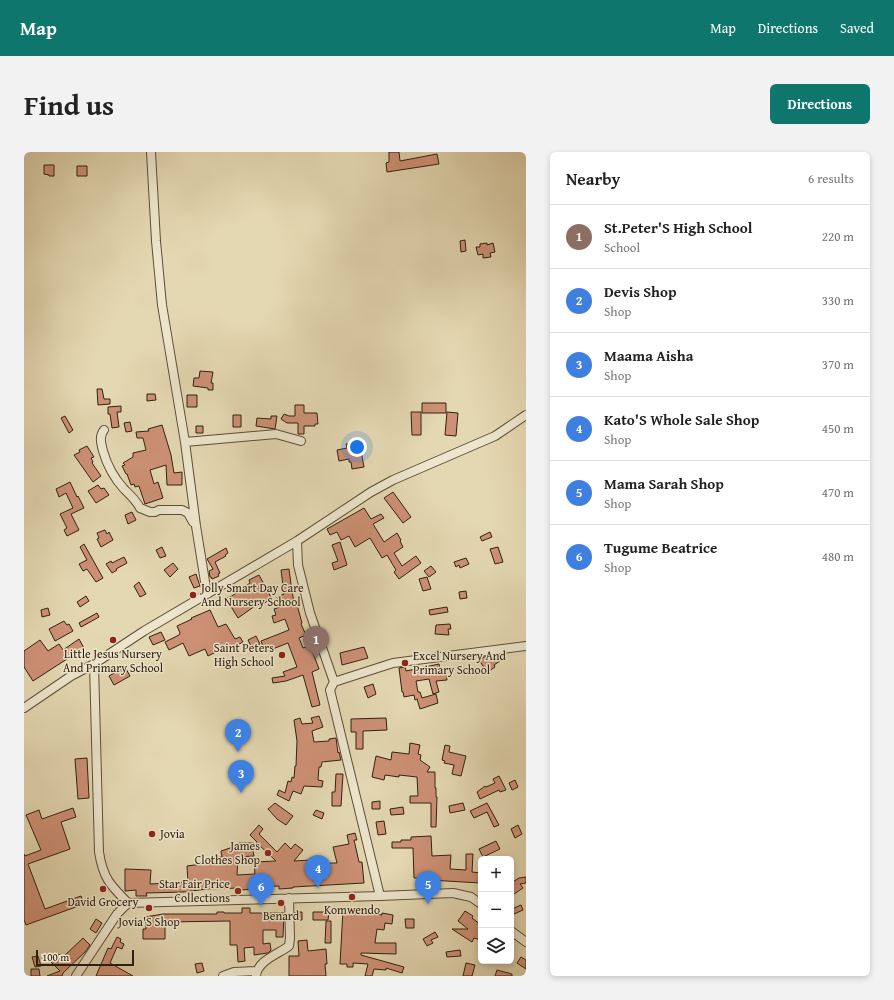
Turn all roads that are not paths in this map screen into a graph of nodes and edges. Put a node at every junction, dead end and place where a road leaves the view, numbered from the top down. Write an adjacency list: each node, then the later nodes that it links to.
1 (151, 152): 5 (street)
2 (526, 415): 7 (street)
3 (104, 430): 6 (street)
4 (301, 441): 5 (street)
5 (185, 442): 6 (street)
6 (196, 526): 8 (street)
7 (297, 541): 8 (street); 11 (street)
8 (207, 594): 10 (street)
9 (526, 646): 11 (street)
10 (94, 664): 12 (street); 16 (street)
11 (334, 682): 13 (street)
12 (24, 708)
13 (380, 896): 14 (street); 15 (street)
14 (289, 898): 16 (street); 19 (street)
15 (478, 902)
16 (128, 904): 20 (street)
17 (514, 933): 18 (street)
18 (526, 942)
19 (257, 974): 21 (street)
20 (76, 976)
21 (222, 976)

